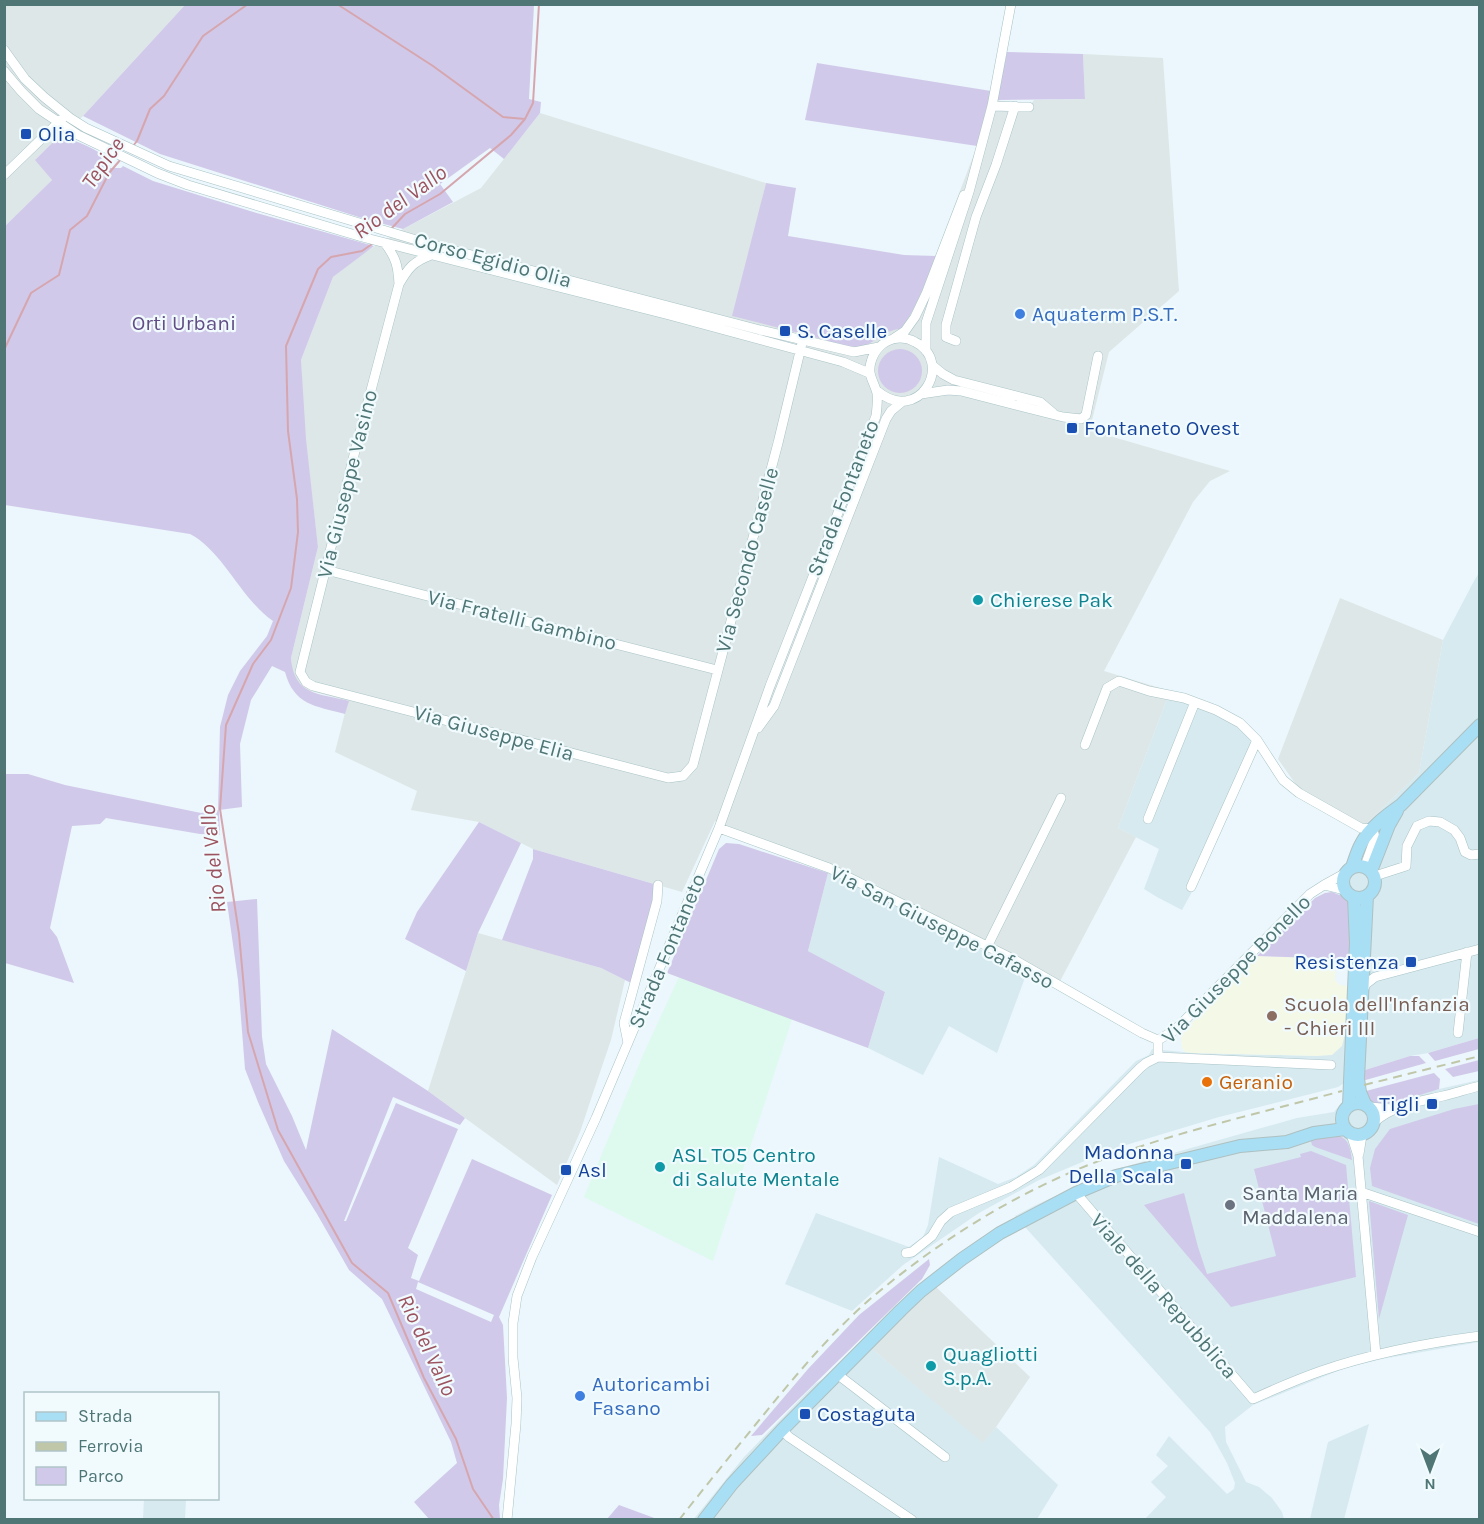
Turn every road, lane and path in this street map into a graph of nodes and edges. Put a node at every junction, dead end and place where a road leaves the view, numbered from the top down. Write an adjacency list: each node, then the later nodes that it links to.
1 (1011, 4): 4 (street)
2 (4, 50): 7 (street, Corso Egidio Olia)
3 (4, 71): 8 (street, Corso Egidio Olia)
4 (992, 106): 5 (street); 9 (street)
5 (1015, 106): 6 (street); 16 (street)
6 (1029, 107)
7 (66, 114): 8 (street); 14 (street, Corso Egidio Olia)
8 (59, 123): 10 (street); 11 (street, Corso Egidio Olia)
9 (974, 174): 15 (street); 19 (street)
10 (4, 175)
11 (385, 243): 12 (street, Corso Egidio Olia); 13 (street, Via Giuseppe Vasino)
12 (431, 255): 13 (street, Via Giuseppe Vasino); 18 (street, Corso Egidio Olia)
13 (399, 284): 27 (street, Via Giuseppe Vasino)
14 (803, 339): 17 (street, Corso Egidio Olia); 18 (street, Via Secondo Caselle)
15 (891, 340): 17 (street); 19 (street)
16 (956, 342)
17 (879, 347): 22 (street)
18 (800, 351): 22 (street, Corso Egidio Olia); 28 (street, Via Secondo Caselle)
19 (926, 351): 21 (street)
20 (1098, 356): 26 (street, Strada Fontaneto)
21 (932, 365): 24 (street); 26 (street)
22 (869, 373): 23 (street, Strada Fontaneto)
23 (876, 390): 25 (street, Strada Fontaneto); 32 (street, Strada Fontaneto)
24 (921, 394): 25 (street, Strada Fontaneto); 26 (street, Strada Fontaneto)
25 (903, 401): 32 (street)
26 (1055, 414)
27 (326, 570): 28 (street, Via Fratelli Gambino); 29 (street, Via Giuseppe Vasino)
28 (717, 670): 35 (street, Via Secondo Caselle)
29 (306, 682): 35 (street, Via Giuseppe Elia)
30 (1195, 702): 33 (street); 34 (street); 38 (street)
31 (1479, 725): 37 (main road)
32 (752, 735): 39 (street, Strada Fontaneto)
33 (1257, 740): 40 (street); 46 (street)
34 (1085, 744)
35 (683, 776)
36 (1061, 798): 48 (street)
37 (1401, 805): 40 (main road); 43 (main road)
38 (1148, 819)
39 (719, 828): 48 (street, Via San Giuseppe Cafasso); 56 (street, Strada Fontaneto)
40 (1373, 829): 42 (main road); 43 (street)
41 (1479, 854): 43 (street)
42 (1348, 871): 43 (main road); 45 (street, Via Giuseppe Bonello); 47 (main road)
43 (1370, 871): 47 (main road)
44 (658, 885): 56 (street)
45 (1324, 885): 47 (street, Via Giuseppe Bonello); 55 (street, Via Giuseppe Bonello)
46 (1191, 887)
47 (1355, 895): 51 (main road); 60 (main road)
48 (987, 947): 55 (street, Via San Giuseppe Cafasso)
49 (1479, 949): 50 (street)
50 (1467, 952): 52 (street); 54 (street)
51 (1364, 961): 52 (street); 53 (main road)
52 (1375, 977): 53 (street)
53 (1363, 990): 61 (main road)
54 (1458, 1033)
55 (1158, 1040): 57 (street, Via Giuseppe Bonello)
56 (628, 1043): 74 (street, Strada Fontaneto)
57 (1158, 1058): 58 (street); 68 (street, Via Giuseppe Bonello)
58 (1331, 1065)
59 (1479, 1086): 62 (street)
60 (1349, 1105): 61 (main road); 64 (main road)
61 (1367, 1106): 62 (street); 63 (main road)
62 (1392, 1109): 63 (street)
63 (1374, 1122): 64 (main road)
64 (1350, 1128): 65 (street); 66 (main road)
65 (1362, 1192): 67 (street); 70 (street)
66 (1076, 1193): 70 (street, Viale della Repubblica); 71 (main road)
67 (1479, 1232)
68 (906, 1253)
69 (1479, 1336): 70 (street)
70 (1376, 1354)
71 (837, 1374): 72 (main road); 73 (street)
72 (782, 1430): 75 (main road); 76 (street)
73 (945, 1457)
74 (507, 1520)
75 (704, 1520)
76 (912, 1520)

